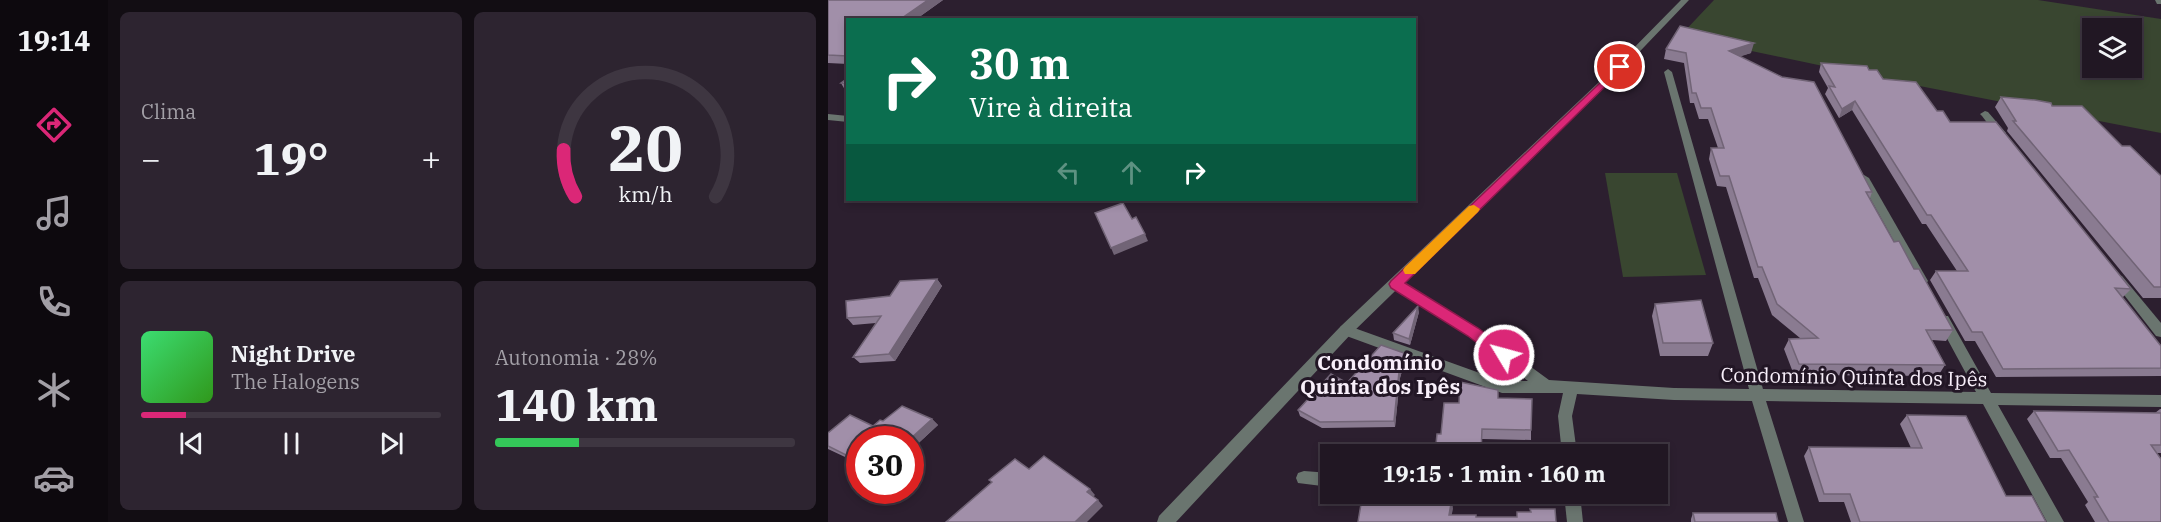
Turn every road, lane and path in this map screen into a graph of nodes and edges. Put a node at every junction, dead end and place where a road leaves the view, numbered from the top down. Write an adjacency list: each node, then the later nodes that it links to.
1 (1685, 0): 9 (street)
2 (1668, 72): 16 (street)
3 (1985, 114): 6 (street)
4 (828, 117): 5 (street)
5 (846, 119)
6 (2007, 141)
7 (1859, 168): 10 (street)
8 (2110, 269): 13 (street)
9 (1396, 284): 12 (street); 14 (street)
10 (1926, 289)
11 (1937, 309): 17 (street)
12 (1346, 330): 14 (street, Condomínio Quinta dos Ipês); 23 (street)
13 (2161, 332)
14 (1546, 386): 15 (street, Condomínio Quinta dos Ipês)
15 (1571, 387): 16 (street, Condomínio Quinta dos Ipês); 19 (street)
16 (1757, 394): 17 (street, Condomínio Quinta dos Ipês); 25 (street)
17 (1988, 400): 18 (street, Condomínio Quinta dos Ipês); 26 (street)
18 (2161, 401)
19 (1568, 444)
20 (1304, 478): 21 (street)
21 (1320, 479)
22 (1573, 504): 24 (street)
23 (1165, 522)
24 (1575, 522)
25 (1796, 522)
26 (2056, 522)

